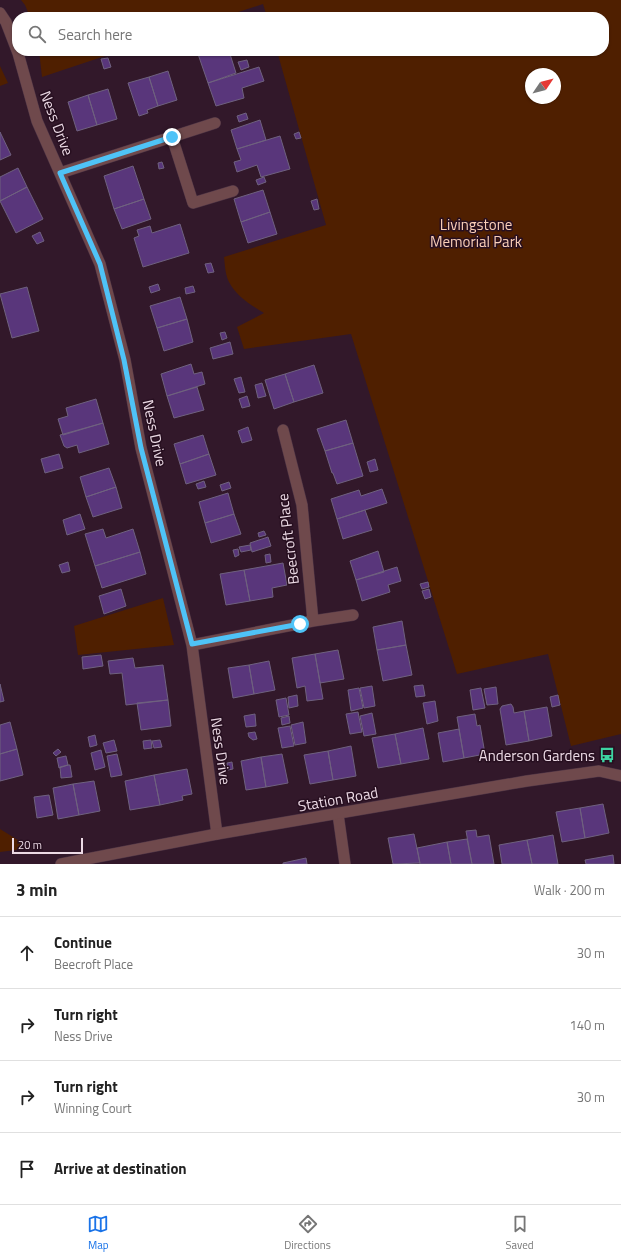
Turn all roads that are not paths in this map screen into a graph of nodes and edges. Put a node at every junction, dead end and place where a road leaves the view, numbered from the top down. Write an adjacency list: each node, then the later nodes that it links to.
1 (0, 13): 2 (street, Ness Drive)
2 (12, 38)
3 (19, 56): 6 (street, Ness Drive)
4 (215, 123): 5 (street)
5 (172, 137): 6 (street); 7 (street)
6 (60, 173): 11 (street, Ness Drive)
7 (233, 191)
8 (284, 430): 10 (street, Beecroft Place)
9 (353, 615): 10 (street)
10 (313, 621): 11 (street)
11 (192, 644): 14 (street, Ness Drive)
12 (621, 776): 13 (street, Station Road)
13 (338, 814): 14 (street, Station Road); 17 (street)
14 (217, 834): 15 (street, Station Road)
15 (105, 860): 16 (street, Station Road)
16 (61, 864)
17 (345, 864)

